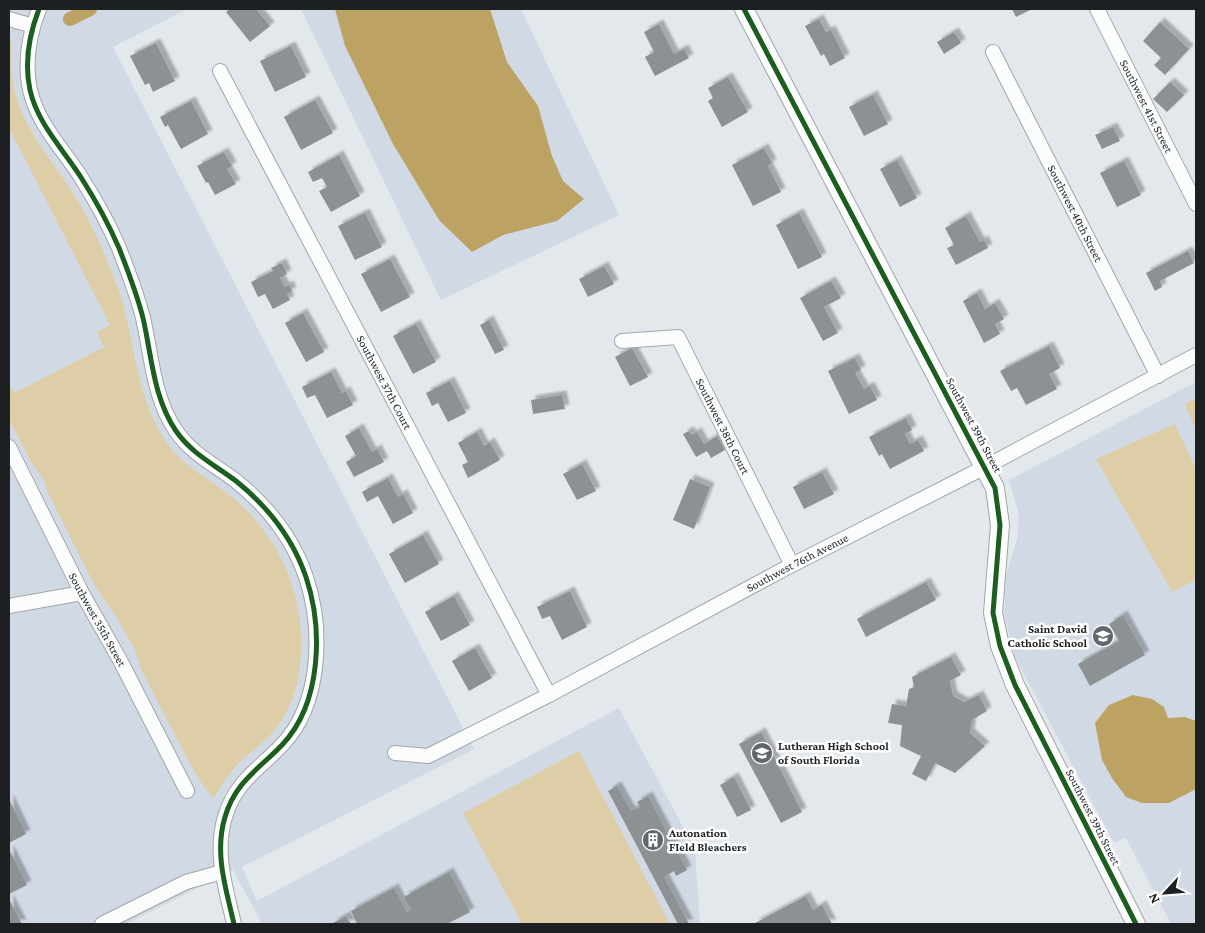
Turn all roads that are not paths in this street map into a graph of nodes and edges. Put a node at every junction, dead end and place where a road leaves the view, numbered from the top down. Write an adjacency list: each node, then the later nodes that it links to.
1 (39, 9): 5 (street)
2 (744, 9): 13 (street, Southwest 39th Street)
3 (1097, 9): 8 (street, Southwest 41st Street)
4 (9, 19): 5 (street)
5 (33, 26): 20 (street)
6 (993, 52): 11 (street, Southwest 40th Street)
7 (220, 71): 17 (street, Southwest 37th Court)
8 (1196, 204)
9 (622, 341): 14 (street, Southwest 38th Court)
10 (1196, 355): 11 (street, Southwest 76th Avenue)
11 (1158, 376): 13 (street, Southwest 76th Avenue)
12 (9, 447): 15 (street, Southwest 35th Street)
13 (985, 467): 14 (street, Southwest 76th Avenue); 25 (street, Southwest 39th Street)
14 (792, 565): 17 (street, Southwest 76th Avenue)
15 (82, 593): 16 (street); 19 (street, Southwest 35th Street)
16 (9, 606)
17 (549, 695): 18 (street, Southwest 76th Avenue)
18 (395, 753)
19 (187, 790)
20 (222, 872): 21 (street); 22 (street)
21 (226, 892): 23 (street); 24 (street)
22 (102, 924)
23 (234, 924)
24 (242, 924)
25 (1136, 924)

